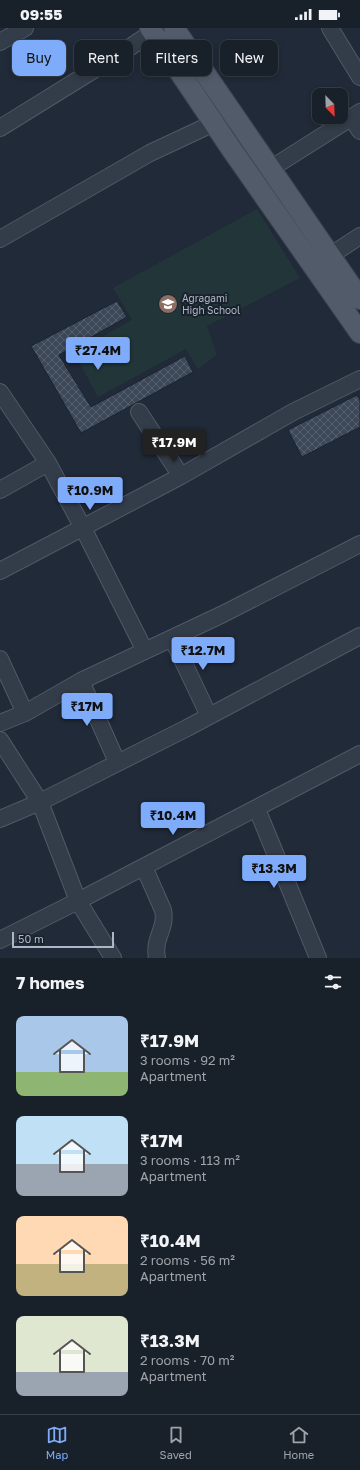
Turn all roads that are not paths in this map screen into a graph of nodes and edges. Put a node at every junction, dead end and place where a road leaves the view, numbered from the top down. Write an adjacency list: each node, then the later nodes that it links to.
1 (25, 28): 5 (street)
2 (174, 28): 11 (main road)
3 (330, 28): 6 (street)
4 (154, 29): 8 (main road); 9 (street)
5 (0, 42)
6 (360, 77)
7 (356, 115): 10 (street); 11 (street)
8 (214, 123): 13 (street); 16 (main road)
9 (0, 128)
10 (360, 131)
11 (270, 169): 14 (main road)
12 (360, 236): 14 (street)
13 (0, 239)
14 (331, 256): 15 (main road)
15 (360, 299)
16 (360, 333)
17 (360, 379): 21 (street)
18 (0, 393): 20 (street)
19 (139, 412): 21 (street)
20 (48, 462): 22 (street); 23 (street)
21 (181, 476): 23 (street)
22 (0, 490)
23 (83, 528): 25 (street); 28 (street)
24 (360, 544): 27 (street)
25 (0, 571)
26 (360, 636): 32 (street)
27 (172, 638): 28 (street); 32 (street)
28 (145, 651): 30 (street)
29 (0, 659): 31 (street)
30 (81, 681): 31 (street); 36 (street)
31 (25, 713): 33 (street)
32 (209, 716): 36 (street)
33 (0, 723)
34 (0, 740): 37 (street)
35 (360, 754): 38 (street)
36 (118, 762): 37 (street)
37 (40, 802): 39 (street); 41 (street)
38 (256, 809): 40 (street); 45 (street)
39 (0, 819)
40 (144, 867): 41 (street); 44 (street)
41 (78, 902): 42 (street); 43 (street)
42 (0, 940)
43 (113, 958)
44 (157, 958)
45 (318, 958)

